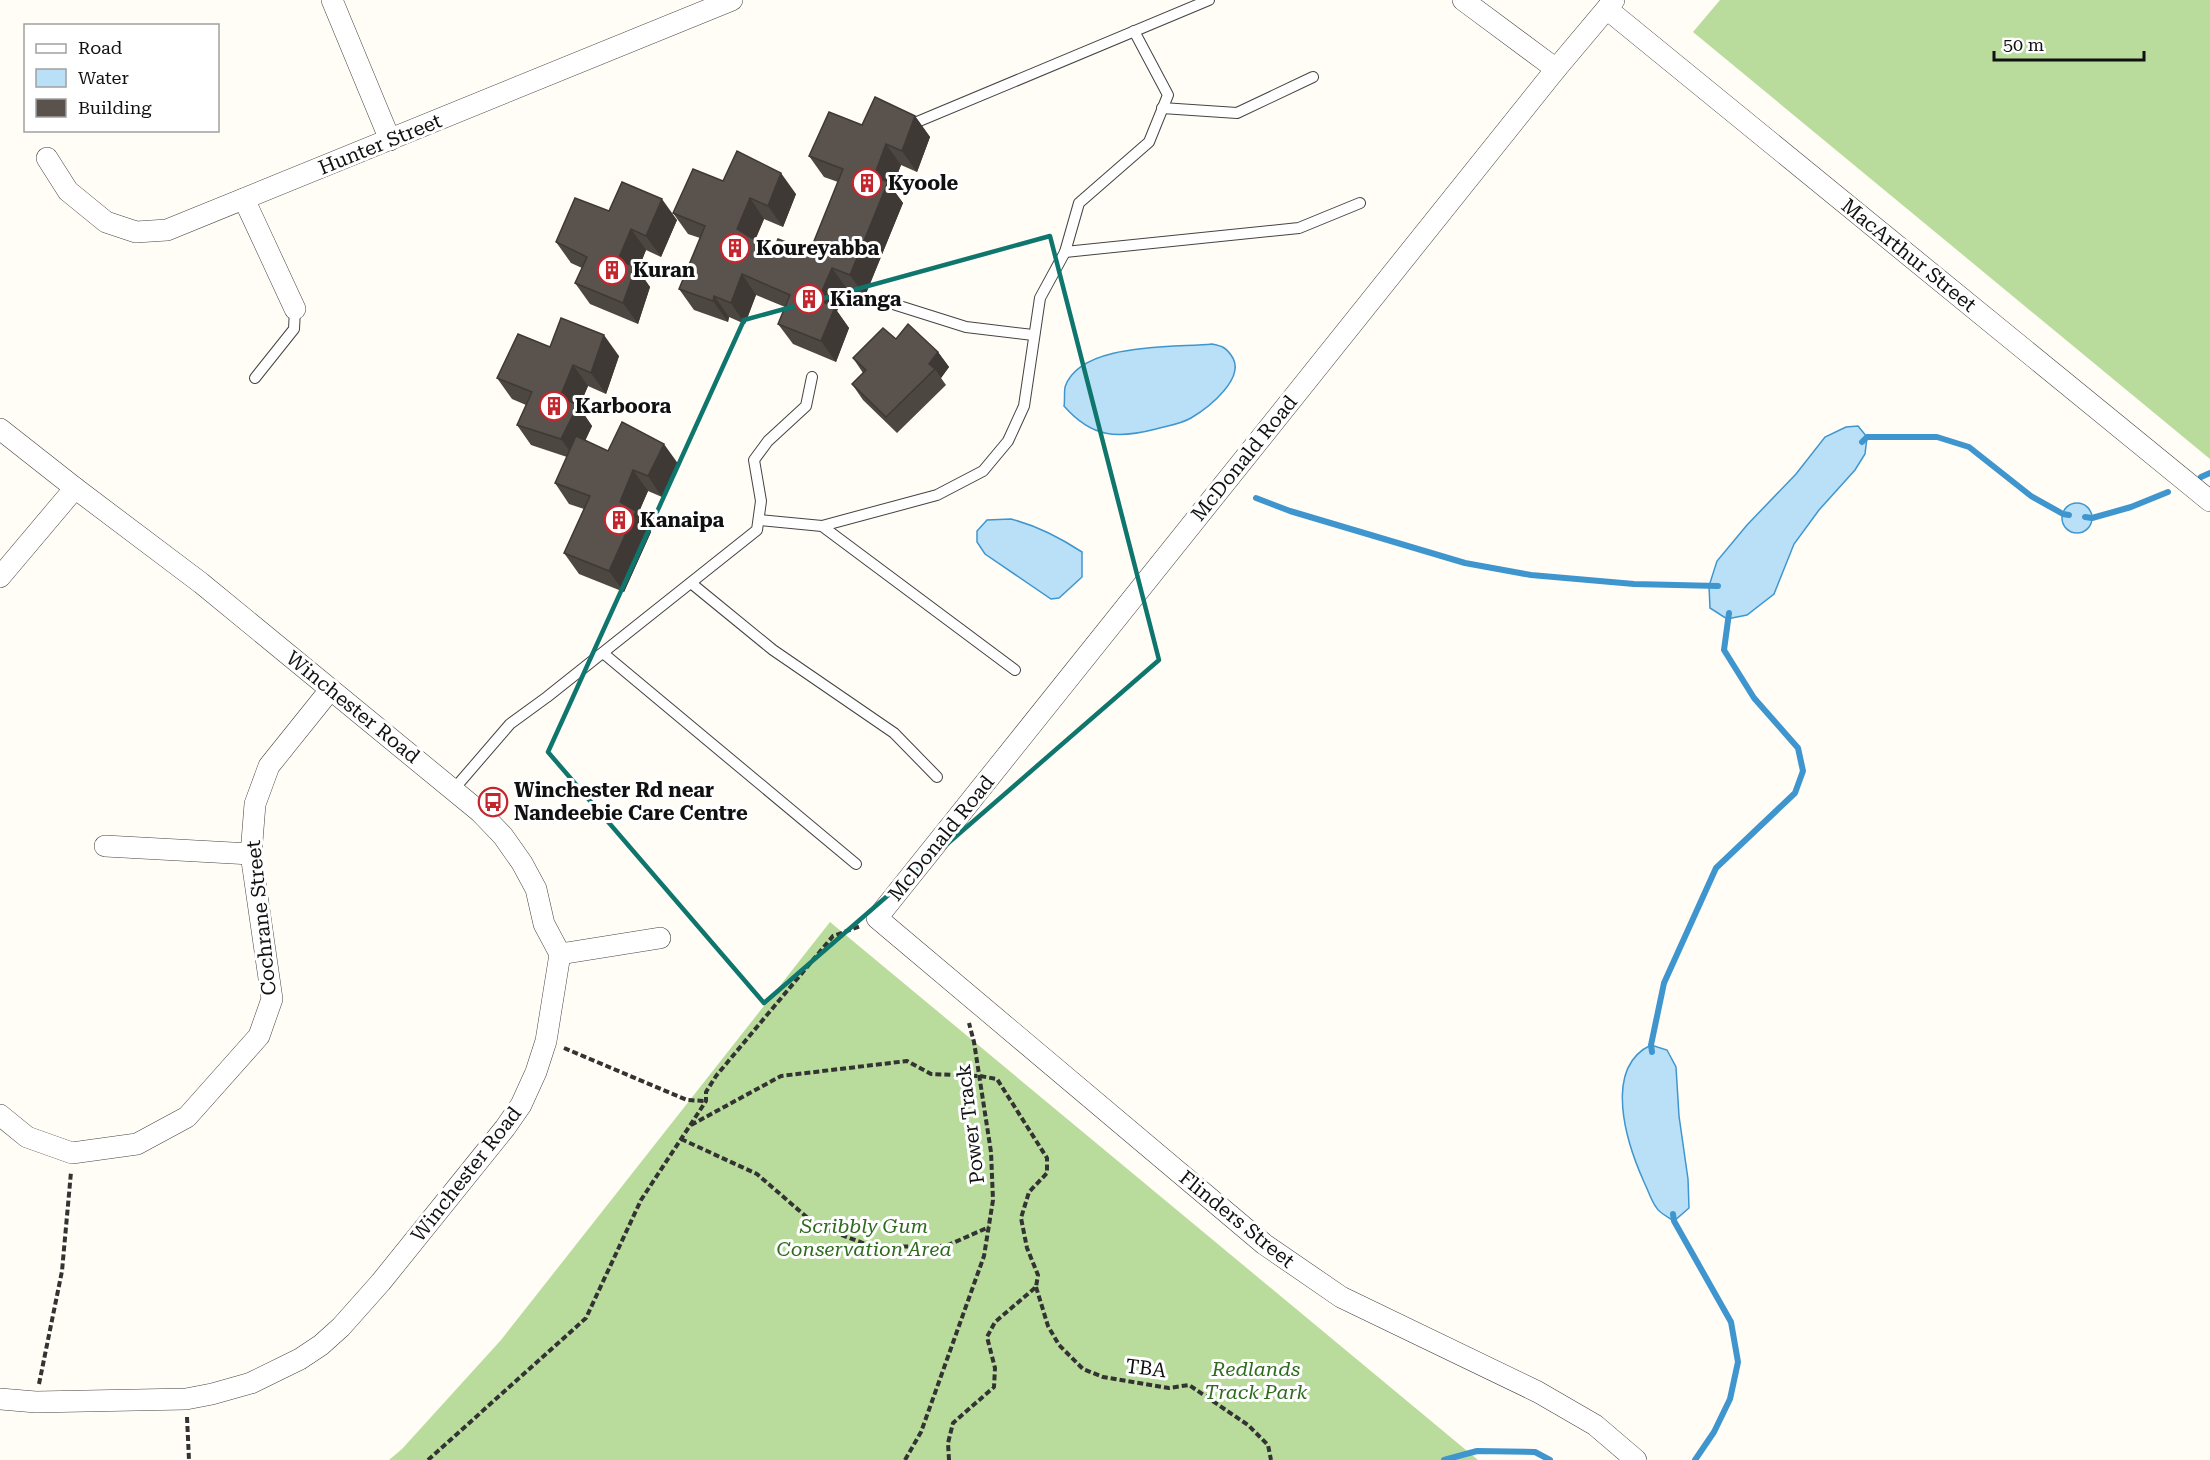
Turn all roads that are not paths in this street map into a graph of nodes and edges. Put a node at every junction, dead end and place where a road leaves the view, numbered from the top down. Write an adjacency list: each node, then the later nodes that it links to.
1 (333, 0): 11 (street)
2 (732, 0): 11 (street, Hunter Street)
3 (1209, 0): 6 (lane)
4 (1463, 0): 7 (street)
5 (1611, 4): 7 (street, McDonald Road); 23 (street, MacArthur Street)
6 (1134, 31): 9 (lane); 10 (lane)
7 (1556, 69): 36 (street, McDonald Road)
8 (1313, 77): 9 (lane)
9 (1162, 108): 15 (lane)
10 (916, 122)
11 (390, 140): 13 (street, Hunter Street)
12 (47, 158): 13 (street, Hunter Street)
13 (244, 199): 17 (street)
14 (1360, 203): 15 (lane)
15 (1065, 252): 18 (lane)
16 (893, 304): 18 (lane)
17 (295, 309): 20 (lane)
18 (1034, 335): 25 (lane)
19 (812, 377): 24 (lane)
20 (255, 378)
21 (0, 429): 22 (street, Winchester Road)
22 (75, 488): 26 (street); 30 (street, Winchester Road)
23 (2210, 501)
24 (759, 520): 25 (lane); 27 (lane)
25 (822, 526): 29 (lane)
26 (0, 577)
27 (691, 583): 28 (lane); 31 (lane)
28 (603, 653): 32 (lane); 35 (lane)
29 (1015, 670)
30 (330, 690): 32 (street, Winchester Road); 34 (street, Cochrane Street)
31 (937, 777)
32 (454, 789): 38 (street, Winchester Road)
33 (105, 846): 34 (street)
34 (251, 854): 39 (street, Cochrane Street)
35 (856, 864)
36 (877, 918): 41 (street, Flinders Street)
37 (660, 938): 38 (street)
38 (560, 954): 40 (street, Winchester Road)
39 (0, 1115)
40 (0, 1399)
41 (1636, 1460)

